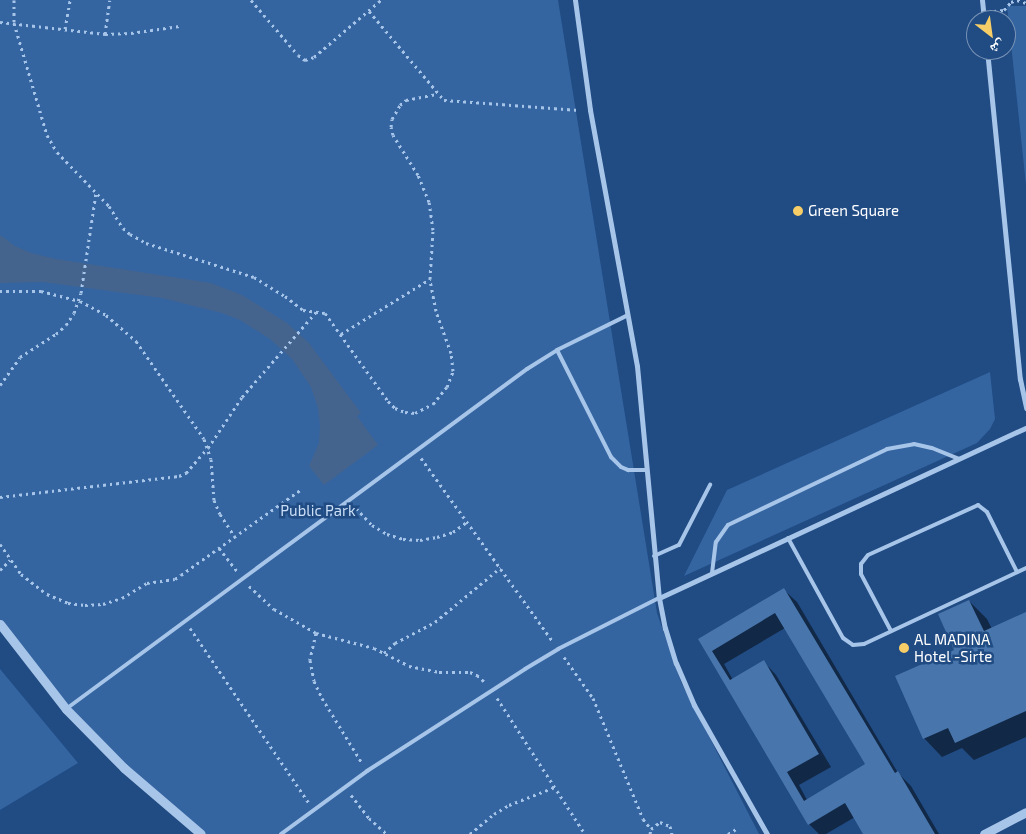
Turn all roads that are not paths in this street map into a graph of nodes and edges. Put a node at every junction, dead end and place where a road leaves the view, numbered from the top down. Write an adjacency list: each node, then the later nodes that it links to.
1 (575, 0): 3 (street)
2 (988, 60): 5 (street)
3 (628, 315): 4 (lane); 8 (street)
4 (558, 350): 8 (lane); 18 (lane)
5 (1026, 408)
6 (1026, 428): 7 (street)
7 (959, 459): 10 (street); 14 (lane)
8 (646, 470): 11 (street)
9 (710, 484): 11 (lane)
10 (788, 538): 14 (street); 17 (lane)
11 (654, 556): 15 (street)
12 (1026, 568): 13 (lane)
13 (1017, 572): 17 (lane); 17 (lane)
14 (712, 573): 15 (street)
15 (658, 598): 22 (lane); 23 (street)
16 (0, 624): 18 (street)
17 (891, 631)
18 (66, 709): 21 (street)
19 (1026, 812): 20 (street)
20 (1000, 825): 24 (street); 25 (street)
21 (201, 834)
22 (281, 834)
23 (767, 834)
24 (984, 834)
25 (1004, 834)

